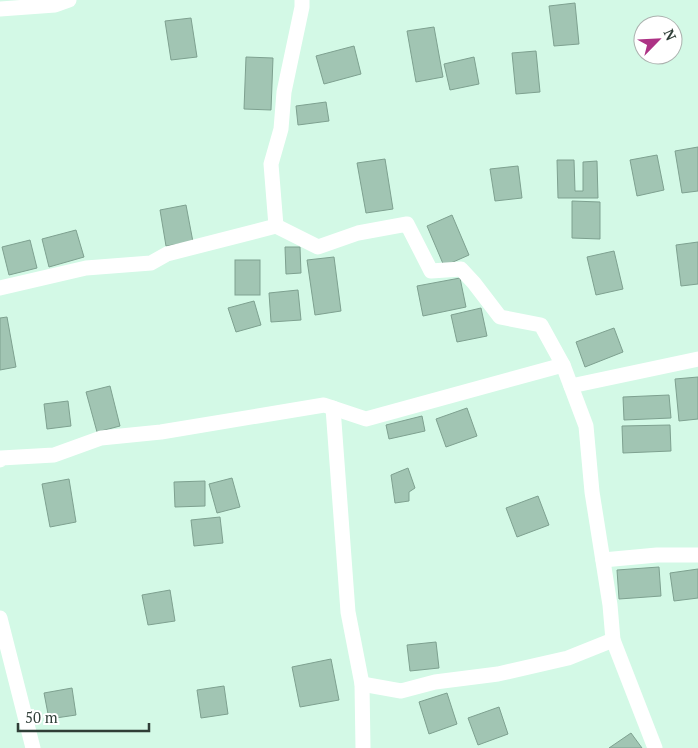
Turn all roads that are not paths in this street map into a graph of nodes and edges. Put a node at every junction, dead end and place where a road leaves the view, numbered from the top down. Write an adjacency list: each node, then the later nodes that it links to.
1 (69, 0): 3 (street)
2 (302, 0): 4 (street)
3 (0, 9)
4 (276, 226): 5 (street); 7 (street)
5 (0, 288)
6 (698, 359): 8 (street)
7 (563, 365): 8 (street); 9 (street)
8 (571, 386): 12 (street)
9 (333, 408): 10 (street); 15 (street)
10 (0, 460)
11 (698, 555): 12 (street)
12 (603, 560): 14 (street)
13 (0, 618): 16 (street)
14 (613, 640): 15 (street); 18 (street)
15 (362, 684): 17 (street)
16 (33, 748)
17 (363, 748)
18 (655, 748)

